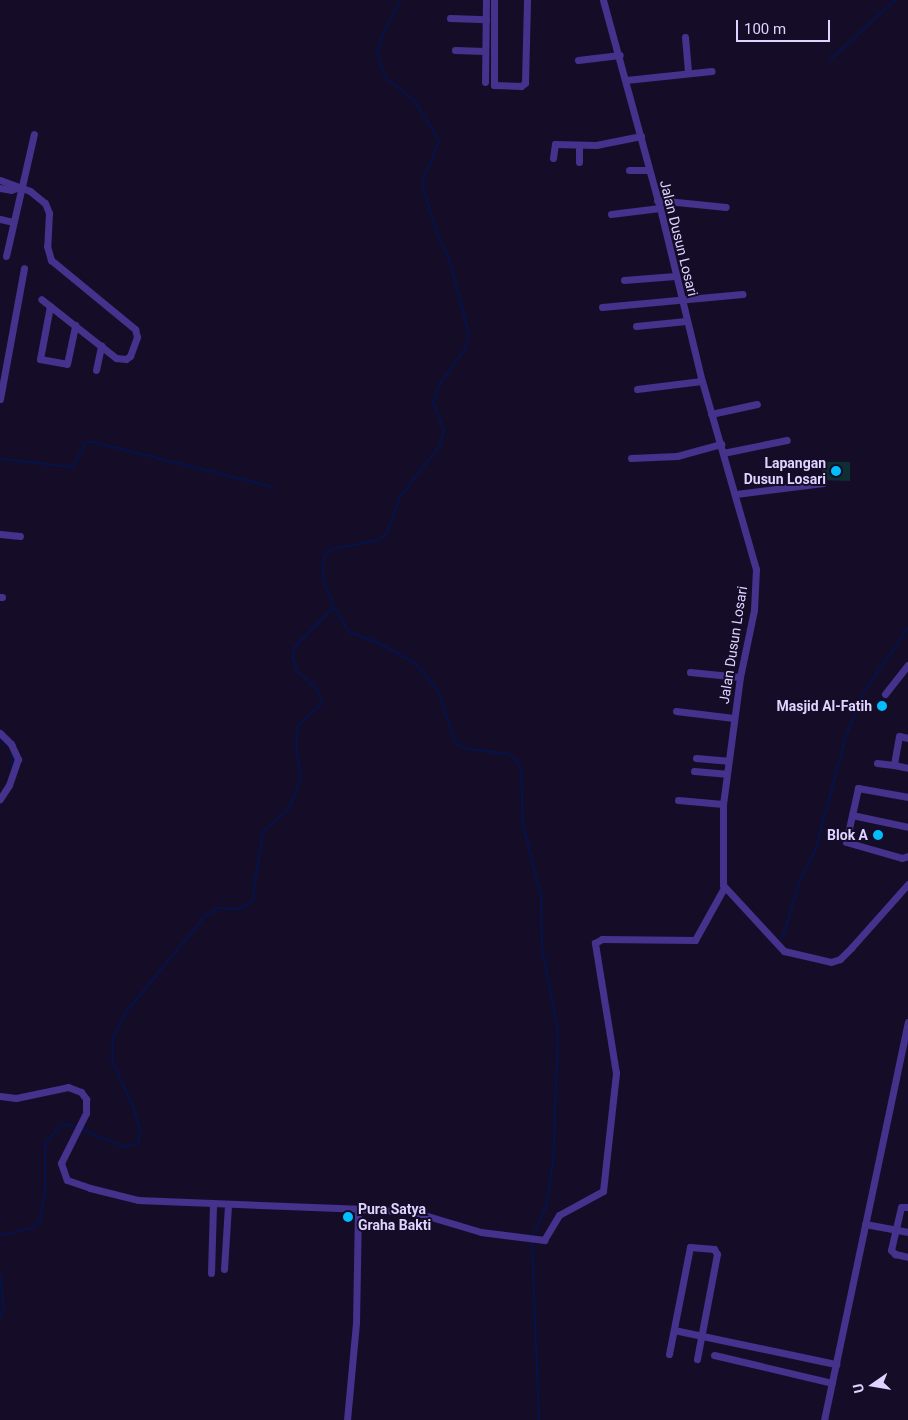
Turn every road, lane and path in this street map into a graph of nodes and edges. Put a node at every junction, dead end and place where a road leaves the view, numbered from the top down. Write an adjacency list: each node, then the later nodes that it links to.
1 (486, 0): 6 (street)
2 (494, 0): 3 (street)
3 (527, 0)
4 (602, 0): 10 (street, Jalan Dusun Losari)
5 (450, 18): 6 (street)
6 (486, 19): 9 (street)
7 (685, 37): 13 (street)
8 (455, 50): 9 (street)
9 (485, 51): 15 (street)
10 (620, 54): 11 (street); 14 (street, Jalan Dusun Losari)
11 (578, 60)
12 (712, 71): 13 (street)
13 (688, 73): 14 (street)
14 (626, 80): 17 (street, Jalan Dusun Losari)
15 (485, 82)
16 (34, 134): 24 (street)
17 (641, 136): 18 (street); 22 (street, Jalan Dusun Losari)
18 (579, 146): 19 (street); 20 (street)
19 (553, 158)
20 (580, 162)
21 (629, 170): 22 (street)
22 (649, 170): 26 (street, Jalan Dusun Losari)
23 (0, 180): 24 (street)
24 (20, 187): 25 (street); 31 (street); 44 (street)
25 (0, 188)
26 (657, 200): 27 (street); 28 (street, Jalan Dusun Losari)
27 (726, 207)
28 (660, 208): 29 (street); 34 (street, Jalan Dusun Losari)
29 (612, 214)
30 (0, 219): 31 (street)
31 (13, 222): 32 (street)
32 (6, 256)
33 (24, 268): 48 (street)
34 (675, 276): 35 (street); 38 (street, Jalan Dusun Losari)
35 (624, 280)
36 (742, 294): 38 (street)
37 (41, 299): 39 (street)
38 (682, 301): 40 (street); 41 (street, Jalan Dusun Losari)
39 (50, 306): 42 (street); 42 (street)
40 (602, 307)
41 (686, 321): 43 (street); 46 (street, Jalan Dusun Losari)
42 (75, 325): 44 (street)
43 (636, 326)
44 (100, 346): 45 (street)
45 (96, 370)
46 (702, 381): 47 (street); 50 (street, Jalan Dusun Losari)
47 (637, 389)
48 (0, 400)
49 (757, 404): 50 (street)
50 (711, 414): 52 (street, Jalan Dusun Losari)
51 (788, 440): 53 (street)
52 (721, 444): 53 (street, Jalan Dusun Losari); 54 (street)
53 (723, 452): 56 (street, Jalan Dusun Losari)
54 (631, 458)
55 (823, 483): 56 (street)
56 (736, 494): 61 (street, Jalan Dusun Losari)
57 (0, 534): 58 (street)
58 (20, 536)
59 (908, 665): 62 (street)
60 (690, 672): 61 (street)
61 (740, 677): 64 (street, Jalan Dusun Losari)
62 (885, 694)
63 (676, 712): 64 (street)
64 (734, 718): 68 (street, Jalan Dusun Losari)
65 (0, 733): 75 (street)
66 (908, 738): 70 (street)
67 (696, 758): 68 (street)
68 (728, 761): 73 (street, Jalan Dusun Losari)
69 (877, 763): 70 (street)
70 (894, 766): 71 (street)
71 (908, 768)
72 (694, 771): 73 (street)
73 (726, 774): 77 (street, Jalan Dusun Losari)
74 (908, 797): 78 (street)
75 (0, 799)
76 (678, 800): 77 (street)
77 (723, 804): 82 (street, Jalan Dusun Losari)
78 (852, 815): 79 (street); 80 (street)
79 (908, 827)
80 (908, 856)
81 (908, 884): 82 (street)
82 (724, 888): 88 (street)
83 (908, 1022): 89 (street)
84 (0, 1096): 85 (street)
85 (213, 1204): 86 (street); 94 (street)
86 (228, 1205): 88 (street); 93 (street)
87 (908, 1206): 90 (street)
88 (358, 1209): 102 (street)
89 (865, 1224): 90 (street); 100 (street)
90 (895, 1230): 91 (street); 92 (street)
91 (908, 1232)
92 (908, 1257)
93 (224, 1269)
94 (211, 1273)
95 (674, 1330): 96 (street); 96 (street); 97 (street)
96 (701, 1335): 99 (street); 100 (street)
97 (669, 1354)
98 (714, 1355): 101 (street)
99 (697, 1359)
100 (836, 1364): 101 (street)
101 (832, 1383): 103 (street)
102 (348, 1420)
103 (824, 1420)

